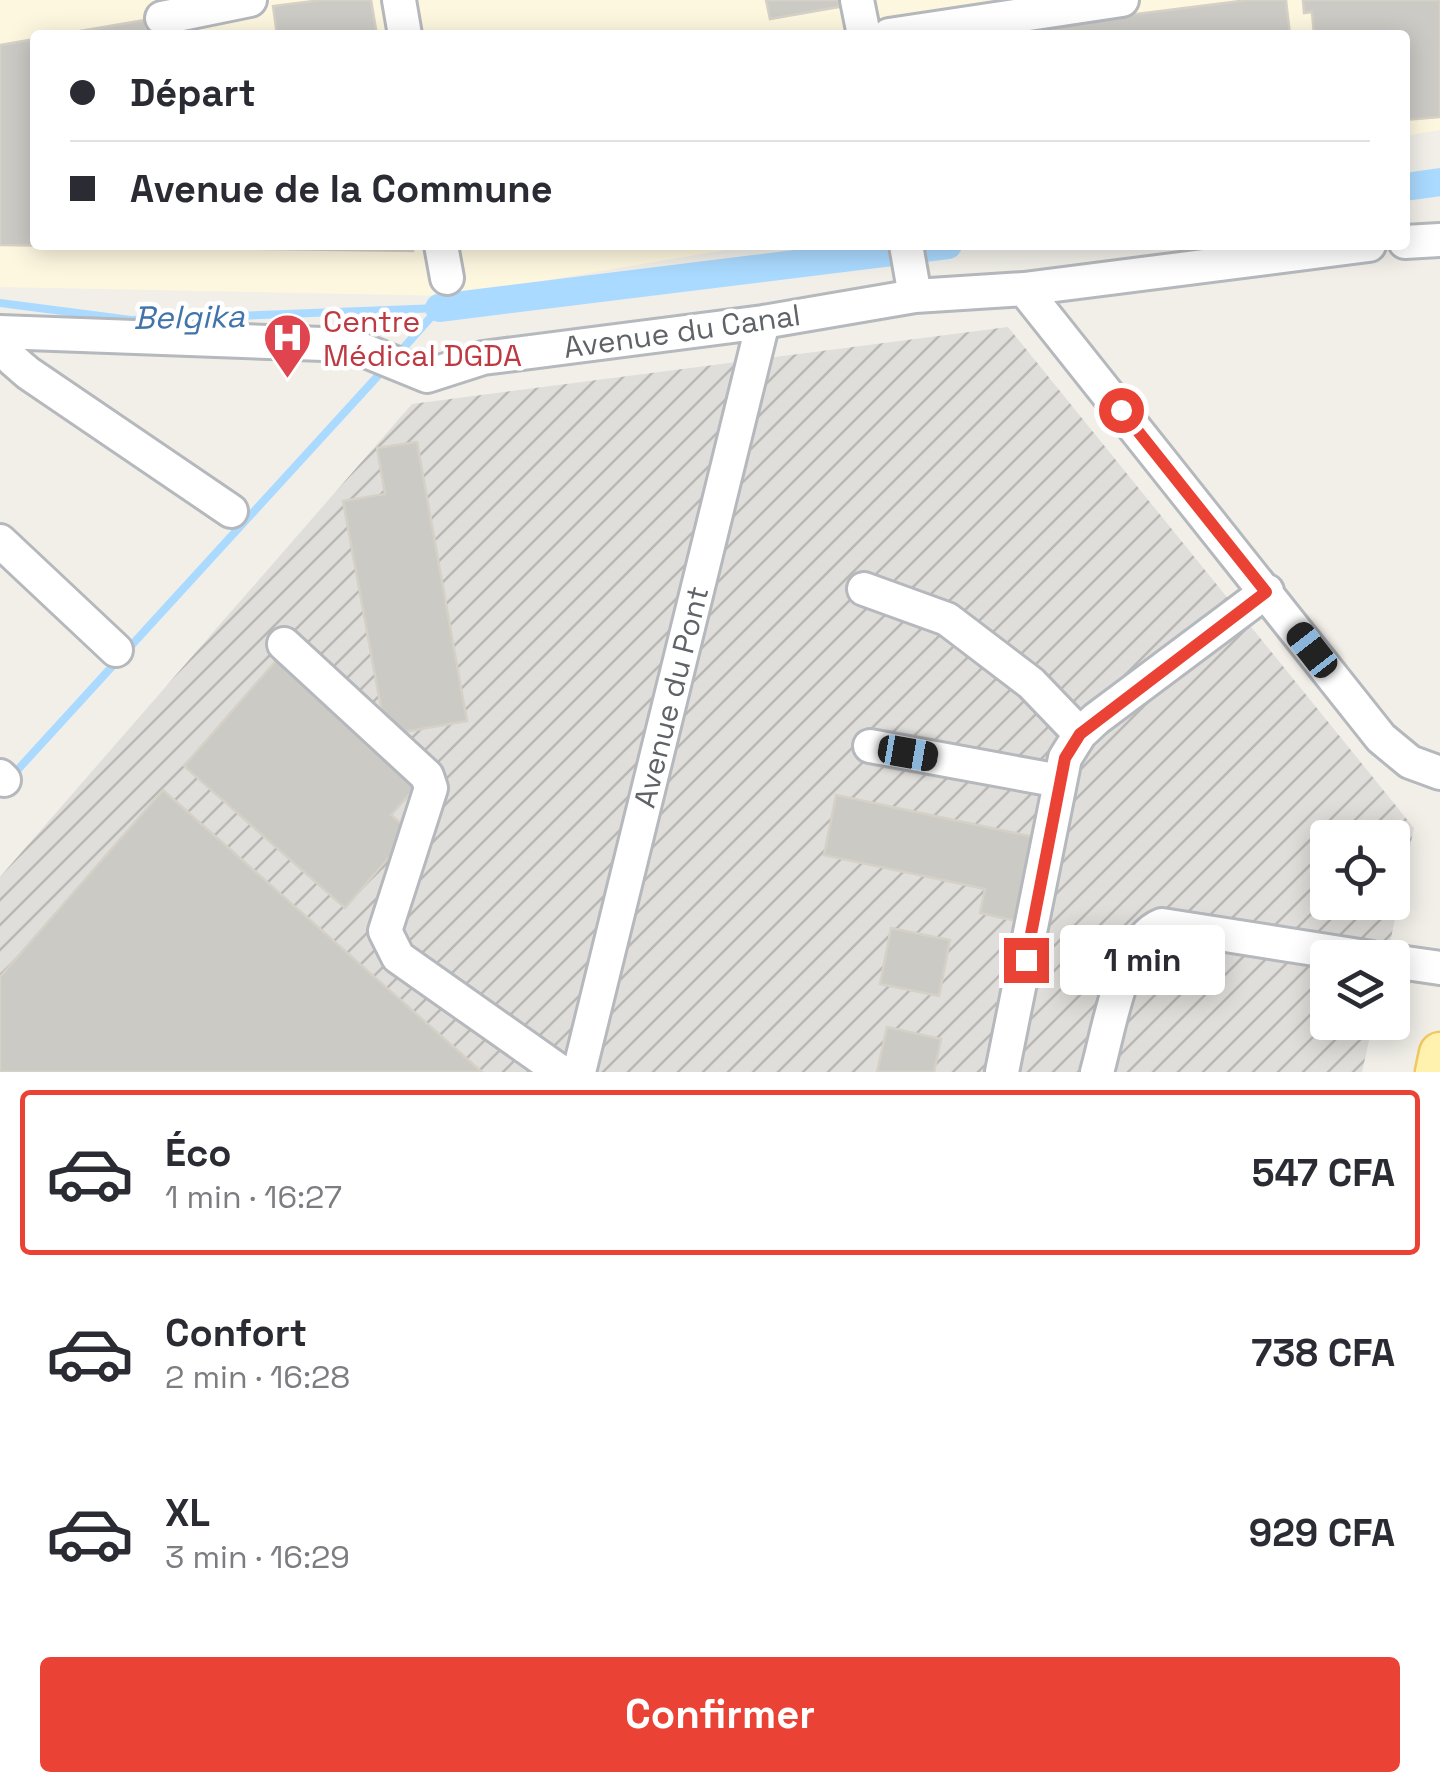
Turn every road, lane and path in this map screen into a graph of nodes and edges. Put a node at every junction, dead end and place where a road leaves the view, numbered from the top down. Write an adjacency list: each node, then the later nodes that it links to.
1 (250, 0): 5 (street)
2 (398, 0): 6 (street)
3 (857, 0): 7 (street)
4 (1122, 0): 8 (street)
5 (162, 18)
6 (404, 30)
7 (863, 30)
8 (922, 30)
9 (1440, 240): 10 (street)
10 (1410, 242)
11 (442, 250): 14 (street)
12 (1330, 250): 15 (street, Avenue du Canal)
13 (911, 273): 15 (street, Avenue du Canal); 16 (street, Avenue du Canal)
14 (446, 278)
15 (1024, 289): 21 (street)
16 (762, 322): 17 (street, Avenue du Canal); 33 (street, Avenue du Pont)
17 (0, 334): 18 (street)
18 (230, 512)
19 (0, 542): 23 (street)
20 (864, 588): 24 (street)
21 (1266, 592): 24 (street); 26 (street)
22 (284, 644): 32 (street)
23 (116, 650)
24 (1080, 734): 27 (street)
25 (870, 746): 27 (street)
26 (1440, 773)
27 (1060, 781): 34 (street)
28 (1310, 948): 35 (street)
29 (1410, 964): 30 (street)
30 (1440, 968)
31 (1440, 1053): 36 (main road)
32 (560, 1072)
33 (579, 1072)
34 (1002, 1072)
35 (1097, 1072)
36 (1436, 1072)

